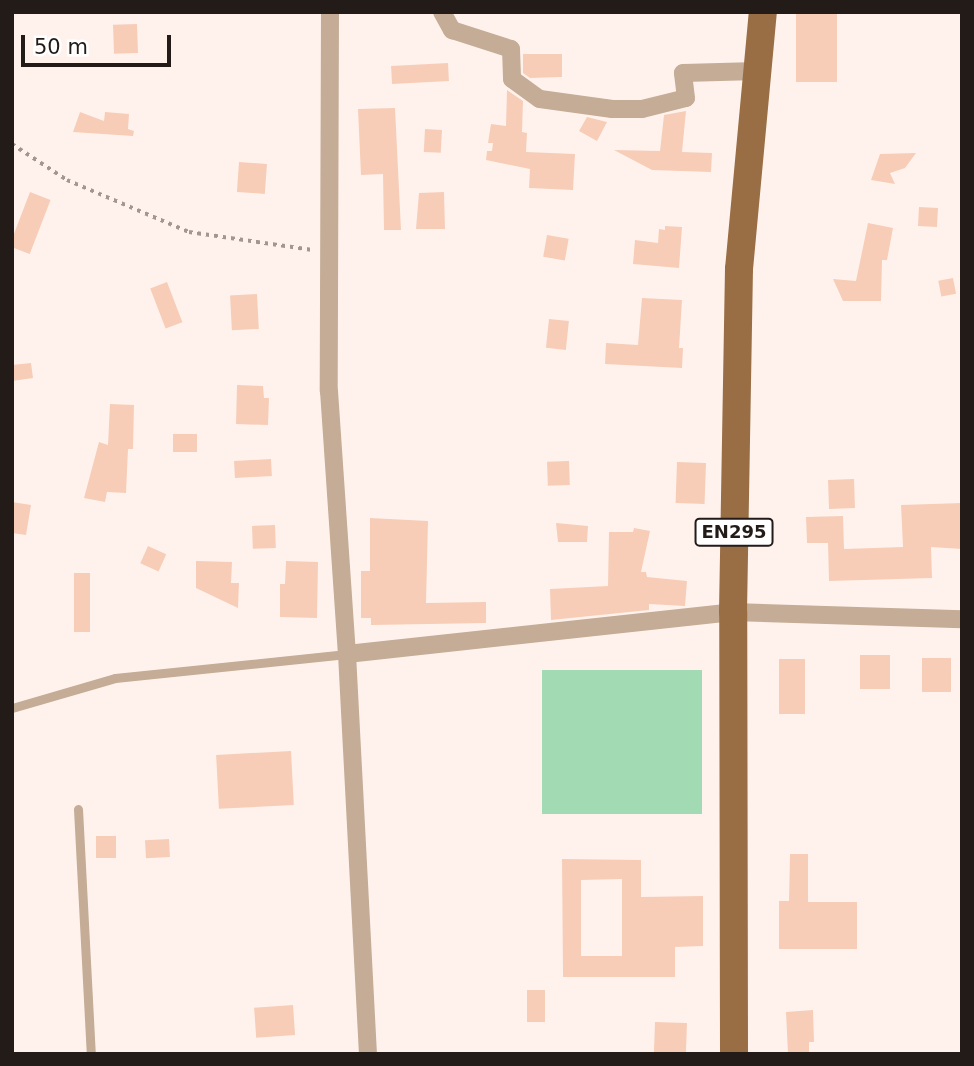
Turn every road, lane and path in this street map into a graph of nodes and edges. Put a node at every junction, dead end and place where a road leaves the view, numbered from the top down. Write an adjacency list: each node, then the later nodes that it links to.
1 (330, 12): 6 (street)
2 (442, 12): 4 (street)
3 (762, 12): 4 (main road, EN295)
4 (757, 71): 7 (main road, EN295)
5 (12, 144): 6 (path)
6 (330, 253): 9 (street)
7 (733, 612): 8 (street); 9 (street); 14 (main road, EN295)
8 (962, 619)
9 (347, 654): 10 (lane); 13 (street)
10 (12, 708)
11 (78, 809): 12 (lane)
12 (91, 1054)
13 (368, 1054)
14 (734, 1054)

